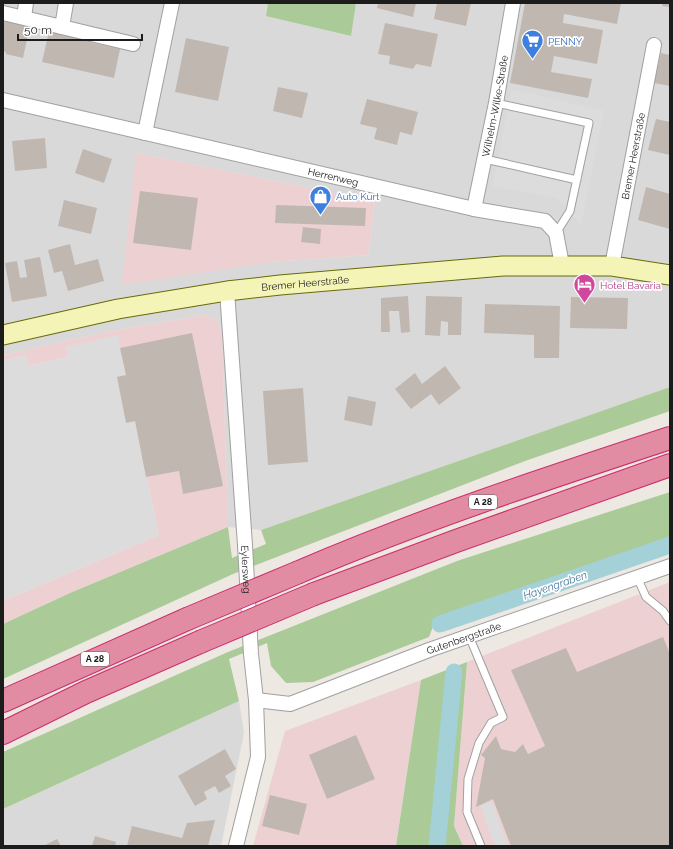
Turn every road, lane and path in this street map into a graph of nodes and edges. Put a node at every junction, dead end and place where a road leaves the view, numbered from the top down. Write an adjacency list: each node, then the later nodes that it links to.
1 (66, 3): 6 (street)
2 (172, 3): 11 (street)
3 (513, 3): 10 (street, Wilhelm-Wilke-Straße)
4 (25, 10): 5 (street); 6 (street)
5 (3, 13)
6 (62, 26): 7 (street)
7 (133, 44)
8 (654, 46): 17 (street, Bremer Heerstraße)
9 (3, 100): 11 (street, Herrenweg)
10 (496, 103): 12 (street, Wilhelm-Wilke-Straße); 13 (lane)
11 (145, 132): 14 (street, Herrenweg)
12 (485, 159): 13 (lane); 14 (street, Wilhelm-Wilke-Straße)
13 (578, 180): 15 (lane)
14 (474, 209): 15 (street, Herrenweg)
15 (556, 233): 16 (street)
16 (562, 265): 17 (street, Bremer Heerstraße); 19 (street, Bremer Heerstraße)
17 (612, 266): 18 (street, Bremer Heerstraße)
18 (670, 275)
19 (227, 291): 20 (street, Bremer Heerstraße); 27 (street, Eylersweg)
20 (3, 335)
21 (670, 438): 28 (highway, A 28, bridge)
22 (670, 466): 29 (highway, A 28, bridge)
23 (670, 566): 24 (street, Gutenbergstraße)
24 (637, 577): 25 (lane); 26 (street, Gutenbergstraße)
25 (670, 621)
26 (469, 636): 27 (street, Gutenbergstraße); 31 (lane)
27 (256, 700): 30 (street, Eylersweg)
28 (3, 701)
29 (3, 733)
30 (236, 846)
31 (481, 846)

